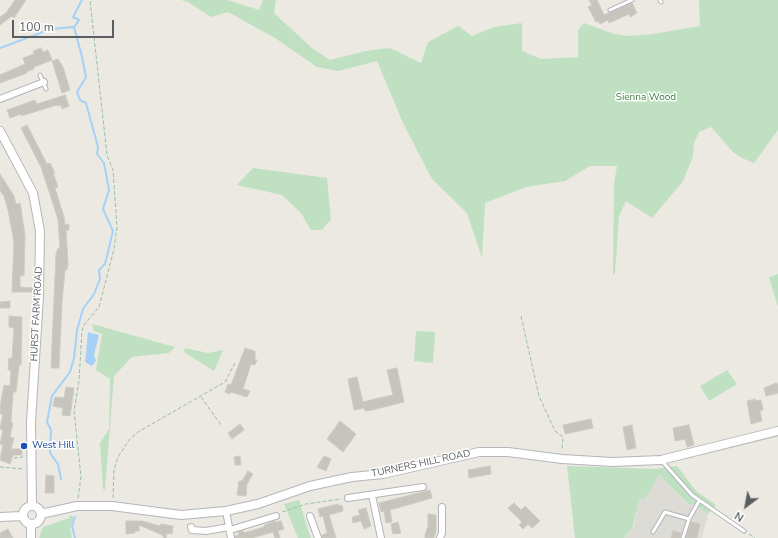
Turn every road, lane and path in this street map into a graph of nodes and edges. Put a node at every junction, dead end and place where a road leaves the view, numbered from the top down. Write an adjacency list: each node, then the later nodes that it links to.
1 (90, 0): 25 (path)
2 (632, 0): 3 (lane)
3 (610, 10)
4 (40, 75): 5 (lane)
5 (44, 82): 6 (lane); 7 (street)
6 (46, 89)
7 (0, 99)
8 (0, 131): 24 (main road, HURST FARM ROAD)
9 (521, 316): 16 (path)
10 (235, 363): 11 (path)
11 (201, 397): 12 (path); 26 (path)
12 (221, 425)
13 (778, 430): 17 (main road, TURNERS HILL ROAD)
14 (25, 457): 15 (path)
15 (14, 458)
16 (562, 459): 17 (main road, TURNERS HILL ROAD); 28 (main road, TURNERS HILL ROAD)
17 (661, 460): 23 (lane)
18 (0, 467): 19 (path)
19 (23, 469)
20 (423, 487): 21 (street)
21 (372, 495): 22 (street); 44 (street)
22 (348, 498): 29 (path)
23 (699, 501): 35 (lane); 39 (lane)
24 (32, 506): 30 (main road); 31 (main road)
25 (77, 506): 26 (main road, TURNERS HILL ROAD); 30 (main road, TURNERS HILL ROAD)
26 (112, 506): 28 (main road, TURNERS HILL ROAD)
27 (442, 507): 45 (street)
28 (226, 511): 38 (street)
29 (284, 512)
30 (41, 514): 36 (main road)
31 (23, 516): 34 (main road); 36 (main road)
32 (276, 516): 38 (street)
33 (310, 516): 43 (street)
34 (0, 517)
35 (689, 519): 40 (lane); 46 (lane)
36 (31, 524): 41 (main road)
37 (191, 527): 38 (street)
38 (230, 528): 42 (street)
39 (744, 531): 47 (path)
40 (653, 532)
41 (31, 538)
42 (231, 538)
43 (318, 538)
44 (381, 538)
45 (440, 538)
46 (683, 538)
47 (755, 538)

